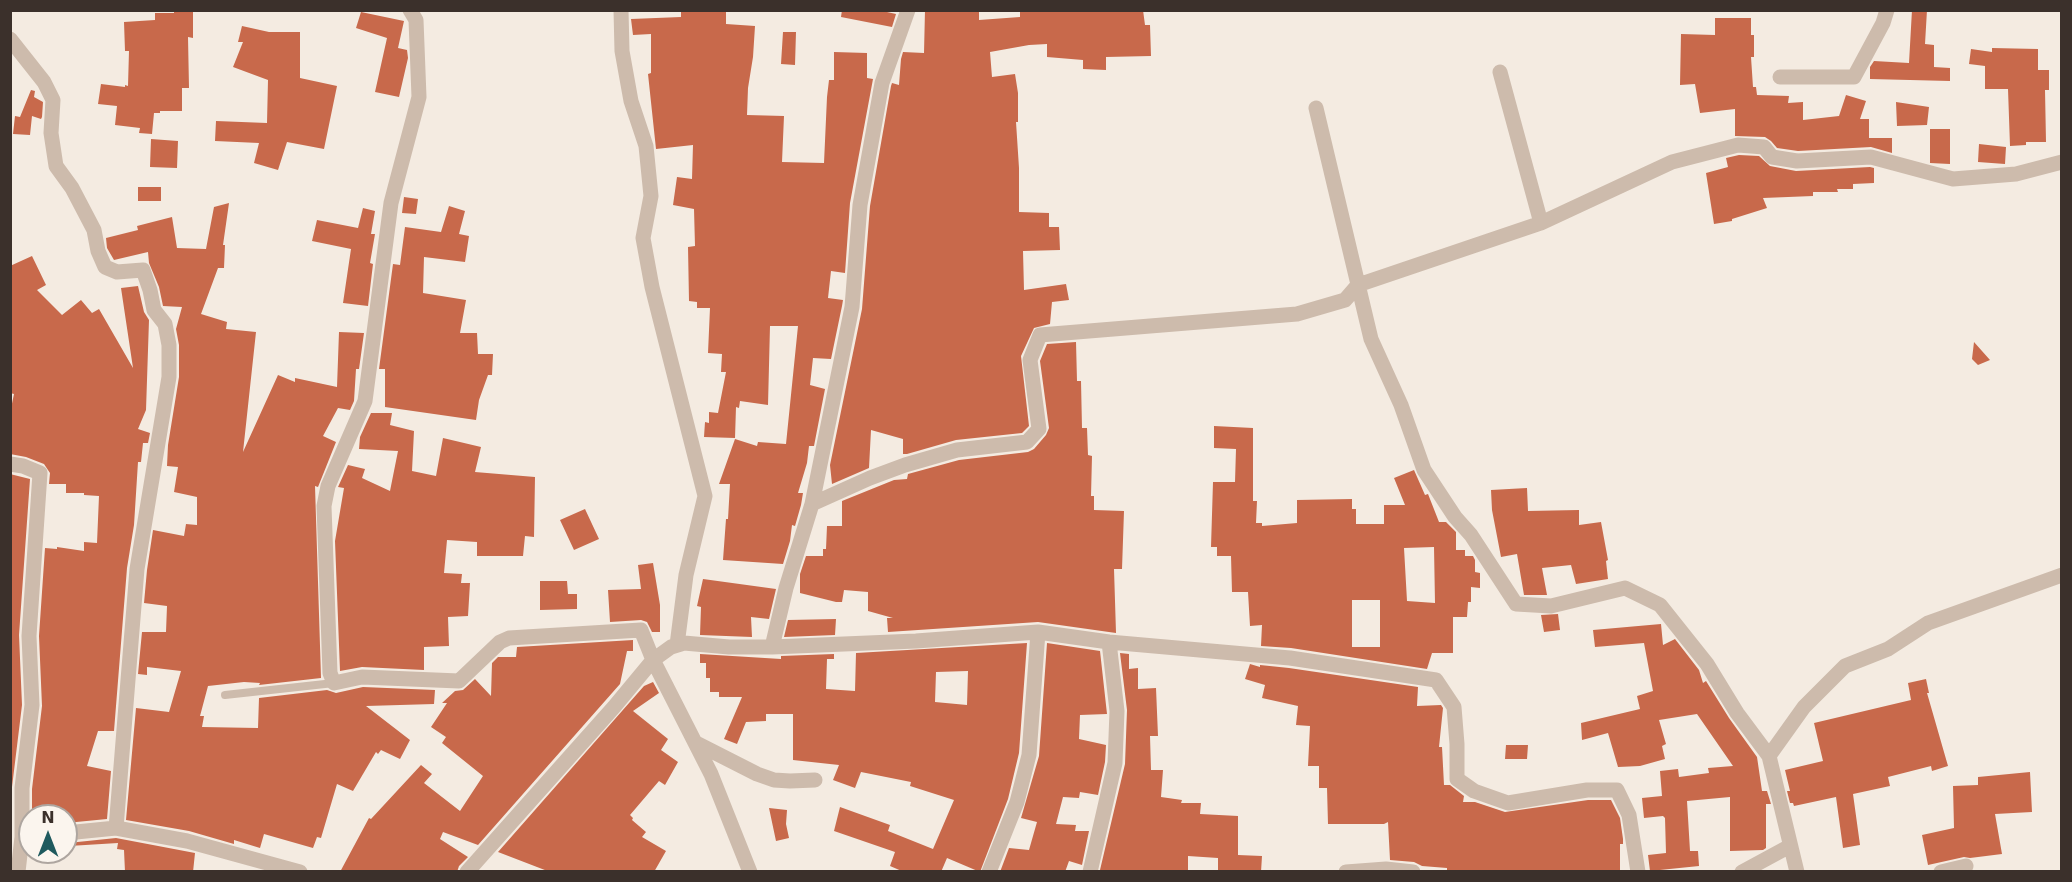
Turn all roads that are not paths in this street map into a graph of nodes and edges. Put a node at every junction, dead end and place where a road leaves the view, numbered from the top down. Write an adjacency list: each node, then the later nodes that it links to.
1 (410, 10): 20 (street)
2 (621, 10): 17 (street)
3 (908, 10): 13 (street)
4 (1887, 10): 7 (street)
5 (10, 39): 26 (street)
6 (1500, 72): 10 (street)
7 (1780, 77)
8 (1316, 108): 11 (street)
9 (2061, 162): 10 (street)
10 (1541, 223): 11 (street)
11 (1358, 285): 13 (street); 23 (street)
12 (10, 464): 25 (street)
13 (812, 504): 18 (street)
14 (2061, 575): 23 (street)
15 (1038, 632): 16 (street); 18 (street); 33 (street)
16 (1110, 642): 34 (street); 37 (street)
17 (677, 645): 18 (street); 19 (street)
18 (772, 647)
19 (653, 660): 20 (street); 22 (street); 31 (street)
20 (334, 683): 21 (lane)
21 (225, 694)
22 (696, 743): 24 (street); 32 (street)
23 (1769, 756): 28 (street)
24 (815, 780)
25 (23, 804)
26 (116, 828): 27 (street); 30 (street)
27 (78, 832)
28 (1790, 846): 38 (street); 39 (street)
29 (1966, 866): 40 (street)
30 (300, 872)
31 (467, 872)
32 (750, 872)
33 (989, 872)
34 (1090, 872)
35 (1346, 872): 36 (street)
36 (1413, 872)
37 (1638, 872)
38 (1742, 872)
39 (1797, 872)
40 (1941, 872)

